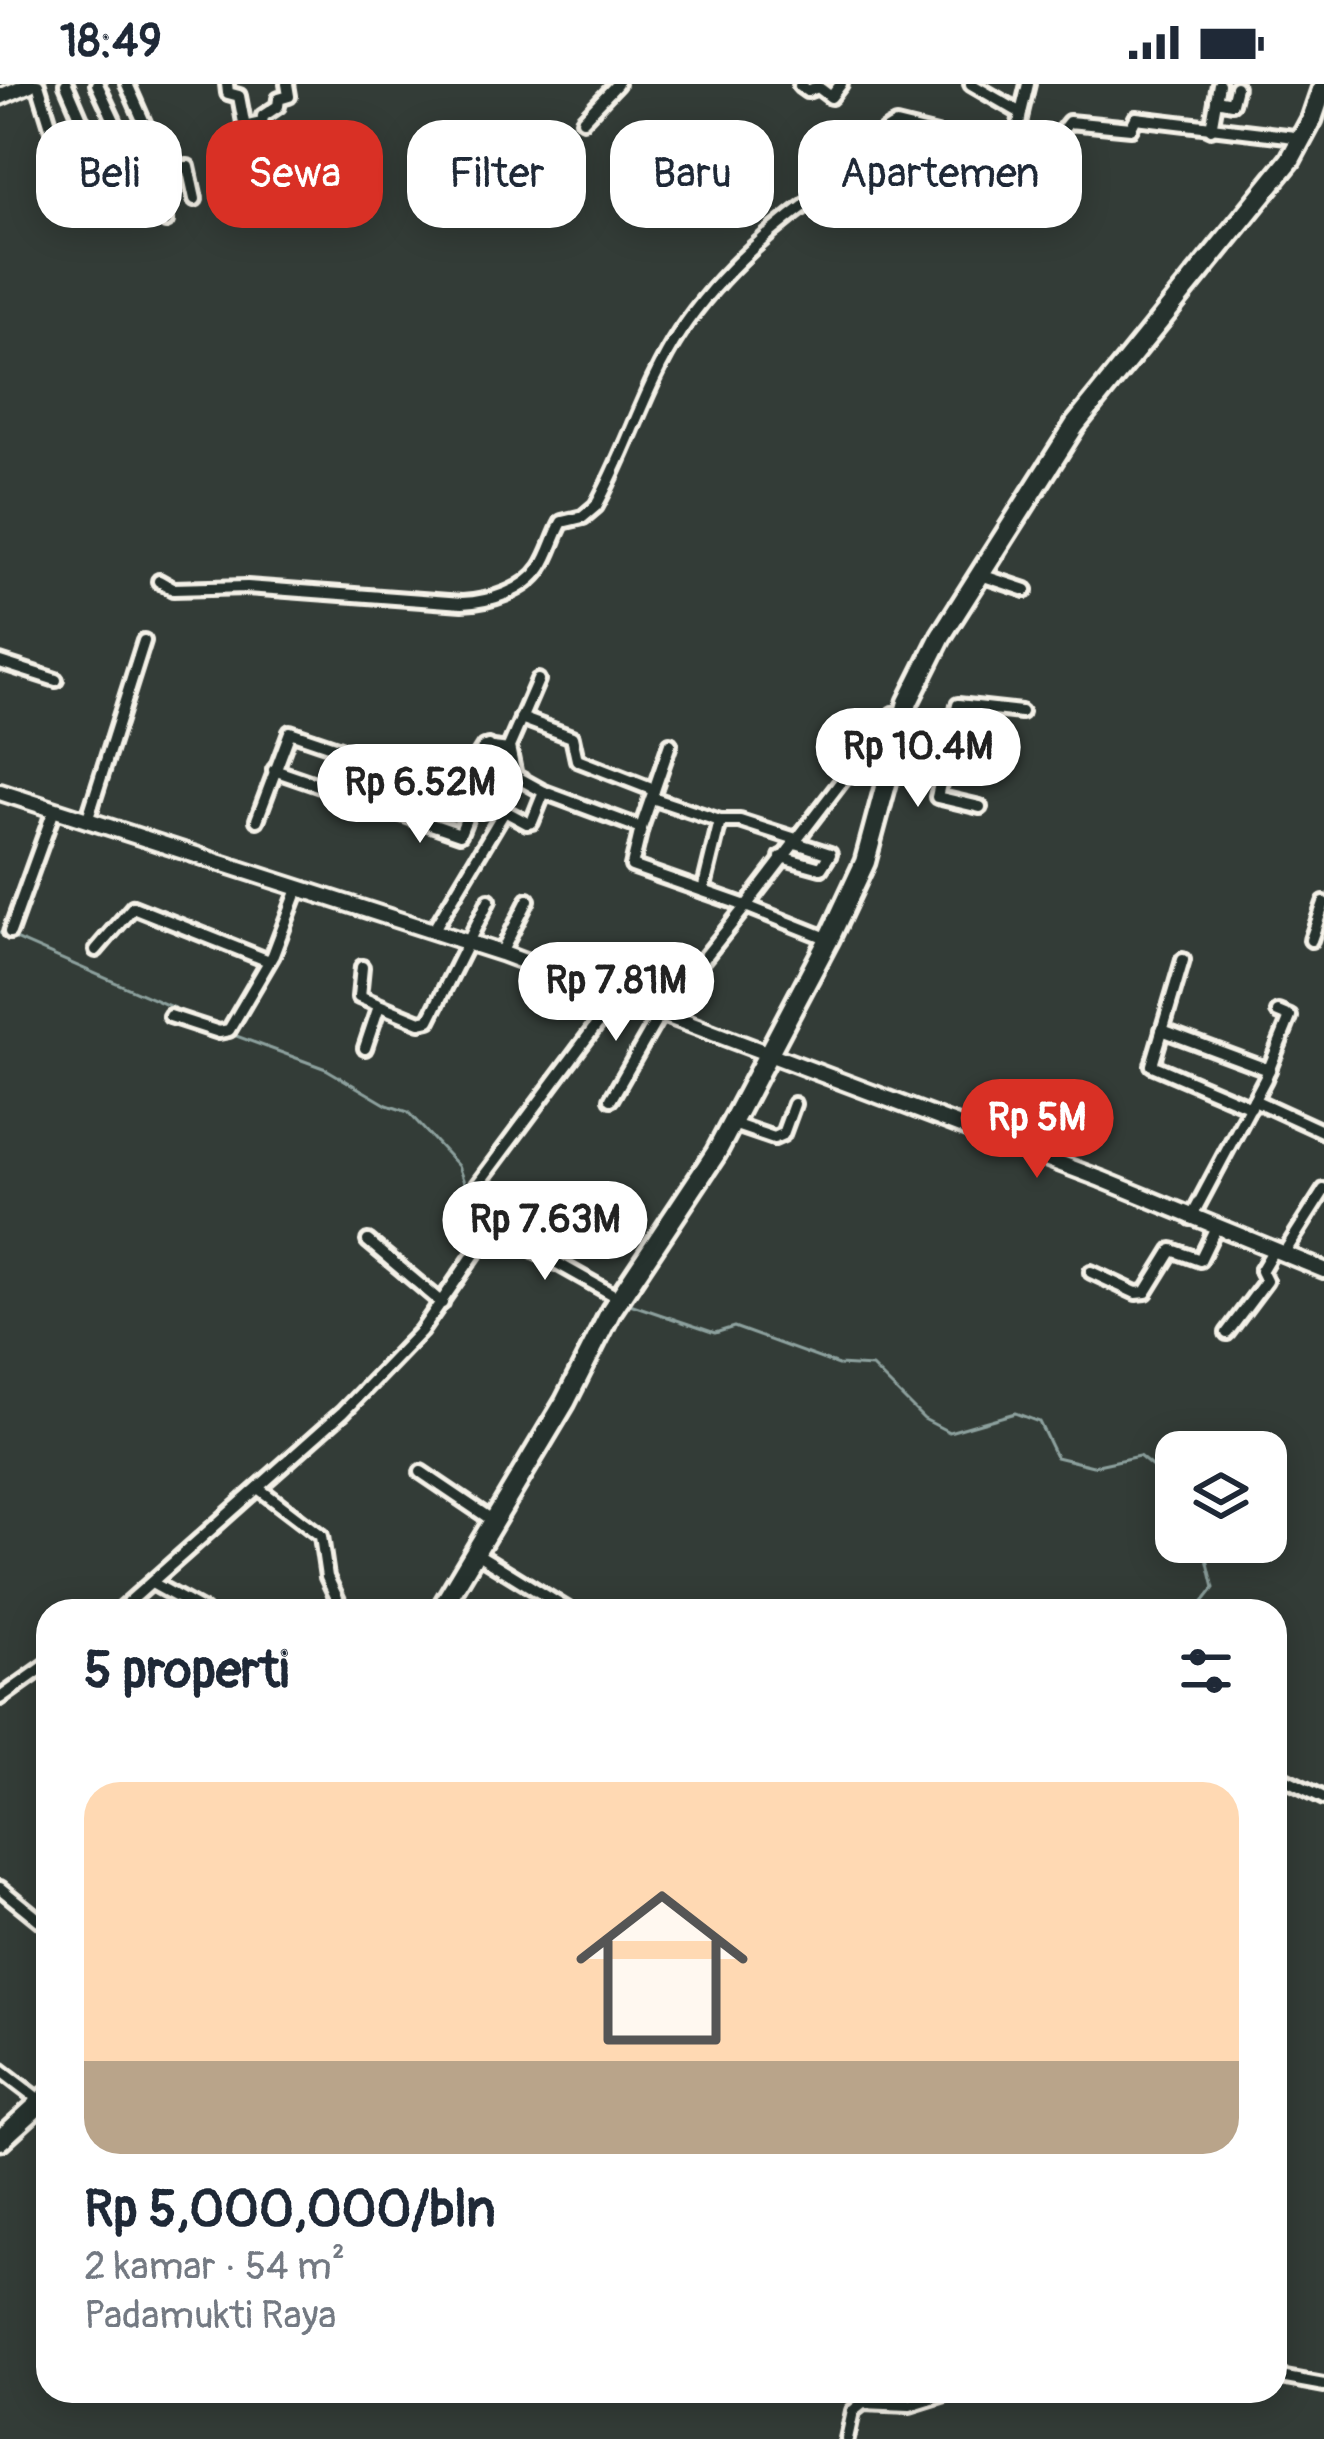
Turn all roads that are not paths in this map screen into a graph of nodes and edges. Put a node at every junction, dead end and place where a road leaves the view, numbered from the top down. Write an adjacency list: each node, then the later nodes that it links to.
1 (35, 84): 15 (street); 19 (street)
2 (66, 84): 18 (street)
3 (97, 84): 20 (street)
4 (127, 84): 21 (street)
5 (226, 84): 22 (street)
6 (287, 84): 23 (street)
7 (617, 84): 24 (street)
8 (841, 84): 13 (street)
9 (1028, 84): 17 (street)
10 (1219, 84): 16 (street)
11 (1324, 84): 28 (main road)
12 (968, 85): 17 (street)
13 (800, 86)
14 (1236, 87): 16 (street)
15 (1, 93)
16 (1216, 100): 27 (street)
17 (1021, 113): 25 (street)
18 (81, 118)
19 (49, 120)
20 (114, 120)
21 (143, 120)
22 (243, 120)
23 (265, 120)
24 (583, 120)
25 (1020, 120)
26 (1082, 123): 27 (street)
27 (1211, 129): 28 (street)
28 (1303, 138): 32 (main road)
29 (182, 168): 30 (street)
30 (195, 199)
31 (798, 211): 33 (street)
32 (981, 575): 34 (street); 40 (main road)
33 (159, 580)
34 (1026, 590)
35 (144, 641): 59 (street)
36 (0, 662): 37 (street)
37 (56, 680)
38 (538, 680): 41 (street)
39 (1021, 712): 46 (street)
40 (906, 713): 44 (main road); 62 (street)
41 (521, 718): 45 (street); 52 (street)
42 (670, 744): 52 (street)
43 (489, 746): 45 (street); 49 (street); 53 (street)
44 (898, 747): 46 (street); 72 (main road)
45 (509, 750): 51 (street)
46 (945, 755): 54 (street)
47 (274, 770): 48 (street); 56 (street); 58 (street)
48 (404, 770): 49 (street); 56 (street)
49 (458, 786): 53 (street)
50 (0, 792): 55 (street)
51 (544, 792): 57 (street); 61 (street)
52 (653, 794): 60 (street); 61 (street)
53 (476, 796): 56 (street); 57 (street)
54 (980, 808)
55 (54, 810): 59 (street); 70 (street)
56 (390, 811)
57 (504, 812): 71 (street)
58 (257, 820)
59 (88, 821): 64 (street)
60 (720, 821): 62 (street); 65 (street)
61 (641, 828): 65 (street)
62 (795, 840): 63 (street); 63 (street)
63 (782, 857): 69 (street)
64 (298, 890): 71 (street); 78 (street)
65 (704, 891): 69 (street)
66 (488, 900): 74 (street)
67 (528, 900): 76 (street)
68 (1324, 903): 73 (street)
69 (746, 906): 72 (street); 82 (street)
70 (10, 932)
71 (433, 932): 74 (street)
72 (829, 939): 87 (main road)
73 (1312, 940)
74 (466, 943): 76 (street); 81 (street)
75 (96, 950): 78 (street)
76 (501, 953): 80 (street)
77 (1183, 960): 85 (street)
78 (269, 961): 84 (street)
79 (362, 967): 81 (street)
80 (618, 996): 82 (street); 96 (street)
81 (380, 1006): 86 (street)
82 (661, 1012): 87 (street); 89 (street)
83 (1278, 1012): 88 (street)
84 (170, 1016)
85 (1162, 1030): 88 (street); 90 (street)
86 (365, 1048)
87 (764, 1055): 92 (main road); 95 (street)
88 (1269, 1070): 90 (street)
89 (611, 1099)
90 (1252, 1103): 93 (street); 95 (street)
91 (794, 1104): 92 (street)
92 (730, 1123): 102 (main road)
93 (1324, 1132)
94 (1324, 1190): 99 (street)
95 (1191, 1218): 97 (street)
96 (493, 1227): 102 (street); 103 (street)
97 (1216, 1227): 99 (street); 101 (street)
98 (368, 1241): 103 (street)
99 (1279, 1251): 100 (street); 104 (street)
100 (1324, 1270)
101 (1091, 1272)
102 (620, 1298): 107 (main road)
103 (442, 1303): 106 (street)
104 (1227, 1333)
105 (421, 1472): 107 (street)
106 (258, 1488): 109 (street); 112 (street)
107 (495, 1522): 108 (main road)
108 (476, 1553): 113 (main road); 114 (street)
109 (152, 1582): 110 (street); 111 (street)
110 (133, 1599)
111 (182, 1599)
112 (337, 1599)
113 (447, 1599)
114 (551, 1599)
115 (36, 1672): 116 (street)
116 (0, 1698)
117 (1287, 1780): 118 (street)
118 (1324, 1798)
119 (0, 1888): 120 (street)
120 (36, 1917)
121 (0, 2070): 122 (street)
122 (36, 2093)
123 (36, 2107): 124 (main road)
124 (0, 2140)
125 (1287, 2378): 126 (street)
126 (1324, 2385)
127 (863, 2403): 129 (street)
128 (863, 2403): 130 (street)
129 (916, 2403)
130 (847, 2439)

